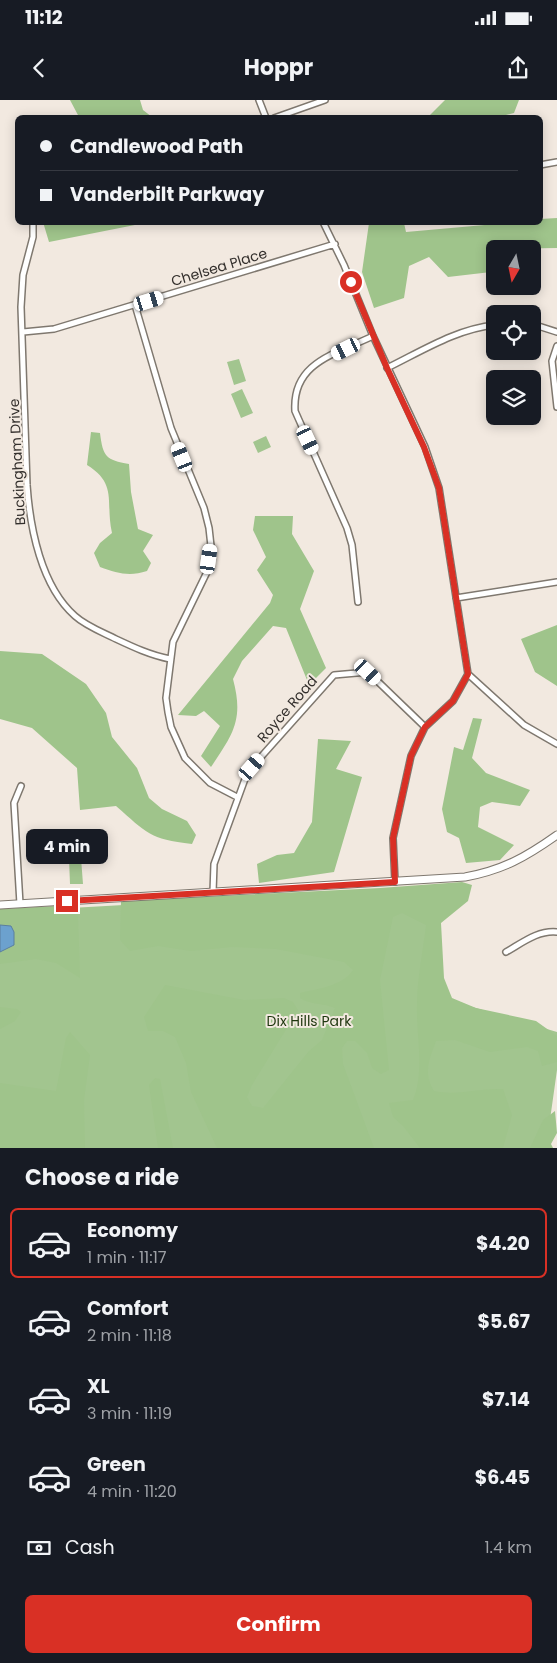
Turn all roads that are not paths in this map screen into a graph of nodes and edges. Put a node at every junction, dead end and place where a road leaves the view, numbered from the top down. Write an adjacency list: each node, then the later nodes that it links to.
1 (259, 100): 3 (street)
2 (325, 100): 4 (street)
3 (265, 115)
4 (282, 115)
5 (557, 162): 6 (street)
6 (543, 164)
7 (33, 225): 13 (street, Buckingham Drive)
8 (325, 225): 9 (street)
9 (335, 244): 10 (street, Chelsea Place); 15 (street)
10 (135, 305): 13 (street, Chelsea Place); 22 (street)
11 (486, 327): 17 (street)
12 (541, 327): 14 (street)
13 (23, 332): 22 (street, Buckingham Drive)
14 (557, 332)
15 (373, 336): 17 (street); 21 (street)
16 (557, 346): 18 (street)
17 (387, 368): 20 (street)
18 (557, 407)
19 (557, 582): 20 (street)
20 (456, 598): 23 (street)
21 (358, 602)
22 (170, 659): 27 (street)
23 (468, 674): 24 (street); 25 (street)
24 (425, 727): 27 (street, Royce Road); 29 (street)
25 (557, 744)
26 (21, 786): 31 (street)
27 (237, 797): 30 (street, Royce Road)
28 (557, 835): 29 (main road)
29 (395, 882): 30 (main road)
30 (213, 892): 31 (main road)
31 (20, 904): 32 (main road)
32 (0, 905)
33 (557, 932): 34 (street)
34 (506, 952)

